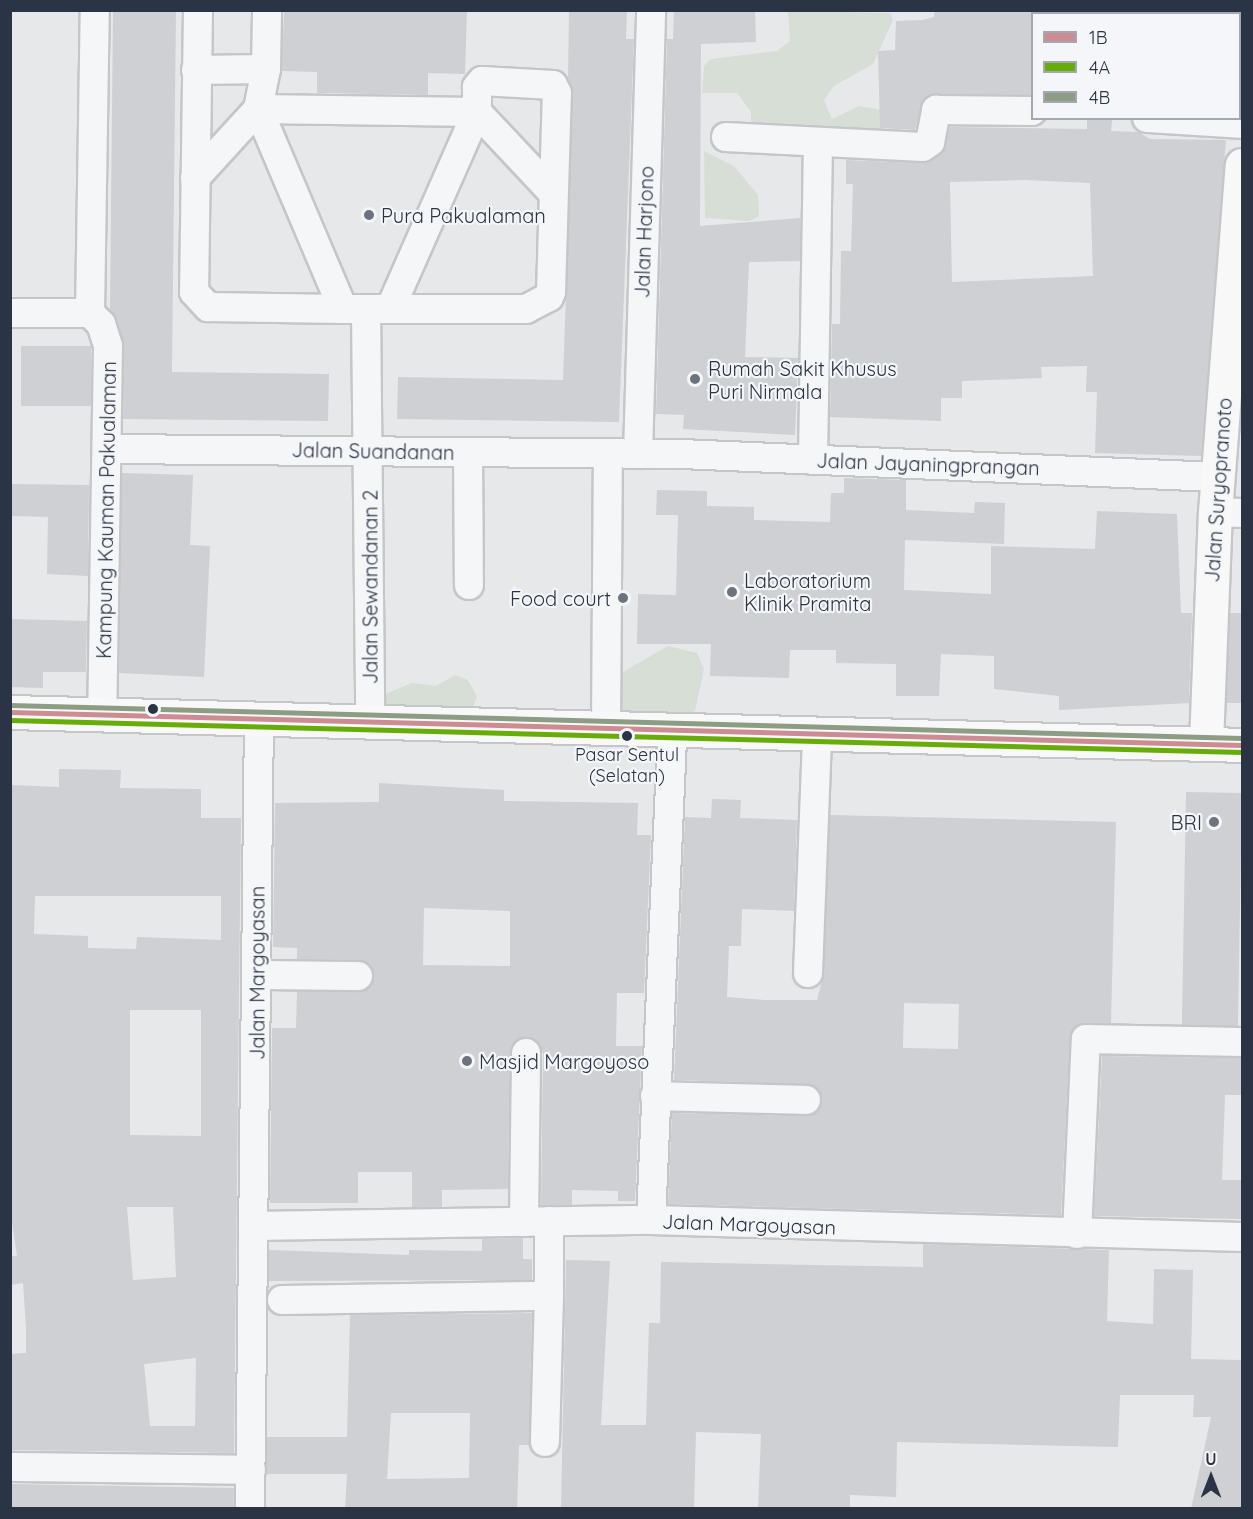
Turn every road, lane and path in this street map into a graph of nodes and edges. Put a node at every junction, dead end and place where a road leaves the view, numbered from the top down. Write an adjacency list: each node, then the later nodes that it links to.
1 (95, 10): 20 (street)
2 (198, 10): 6 (street)
3 (267, 10): 5 (street)
4 (651, 10): 25 (street, Jalan Harjono)
5 (266, 69): 6 (street); 7 (street)
6 (196, 70): 15 (street)
7 (258, 109): 9 (street); 15 (street); 18 (street)
8 (1031, 111): 13 (street)
9 (477, 112): 16 (street); 16 (street); 18 (street)
10 (1179, 120): 11 (street)
11 (1242, 124)
12 (726, 137): 13 (street)
13 (818, 143): 26 (street)
14 (1242, 165): 17 (main road, Jalan Suryopranoto)
15 (195, 178): 18 (street)
16 (553, 193): 18 (street)
17 (1238, 287): 27 (main road, Jalan Suryopranoto)
18 (366, 309): 22 (street, Jalan Sewandanan 2)
19 (10, 313): 20 (street)
20 (90, 313): 21 (street, Kampung Kauman Pakualaman)
21 (107, 449): 22 (street, Jalan Suandanan); 31 (street, Kampung Kauman Pakualaman)
22 (370, 451): 23 (street, Jalan Suandanan); 33 (street, Jalan Sewandanan 2)
23 (468, 452): 24 (street, Jalan Suandanan); 29 (street)
24 (608, 454): 25 (street, Jalan Suandanan); 34 (street)
25 (638, 454): 26 (street, Jalan Jayaningprangan)
26 (813, 460): 27 (street, Jalan Jayaningprangan)
27 (1217, 477): 28 (main road, Jalan Suryopranoto)
28 (1228, 512): 37 (main road, Jalan Suryopranoto)
29 (469, 585)
30 (10, 712): 31 (main road)
31 (102, 714): 32 (main road)
32 (259, 719): 33 (main road); 40 (street, Jalan Margoyasan)
33 (370, 722): 34 (main road)
34 (606, 728): 35 (main road)
35 (672, 730): 36 (main road); 44 (street)
36 (817, 734): 37 (main road); 39 (street)
37 (1206, 744): 38 (main road)
38 (1242, 745)
39 (808, 973)
40 (257, 975): 41 (street); 48 (street, Jalan Margoyasan)
41 (358, 976)
42 (1242, 1042): 49 (street)
43 (525, 1053): 47 (street)
44 (655, 1096): 45 (street); 46 (street)
45 (806, 1100)
46 (651, 1220): 47 (street, Jalan Margoyasan); 49 (street, Jalan Margoyasan)
47 (537, 1222): 48 (street, Jalan Margoyasan); 51 (street)
48 (255, 1226): 55 (street, Jalan Margoyasan)
49 (1077, 1234): 50 (street, Jalan Margoyasan)
50 (1242, 1237)
51 (549, 1296): 52 (street); 53 (street)
52 (282, 1300)
53 (545, 1442)
54 (10, 1467): 55 (street)
55 (251, 1470): 56 (street, Jalan Margoyasan)
56 (250, 1509)

